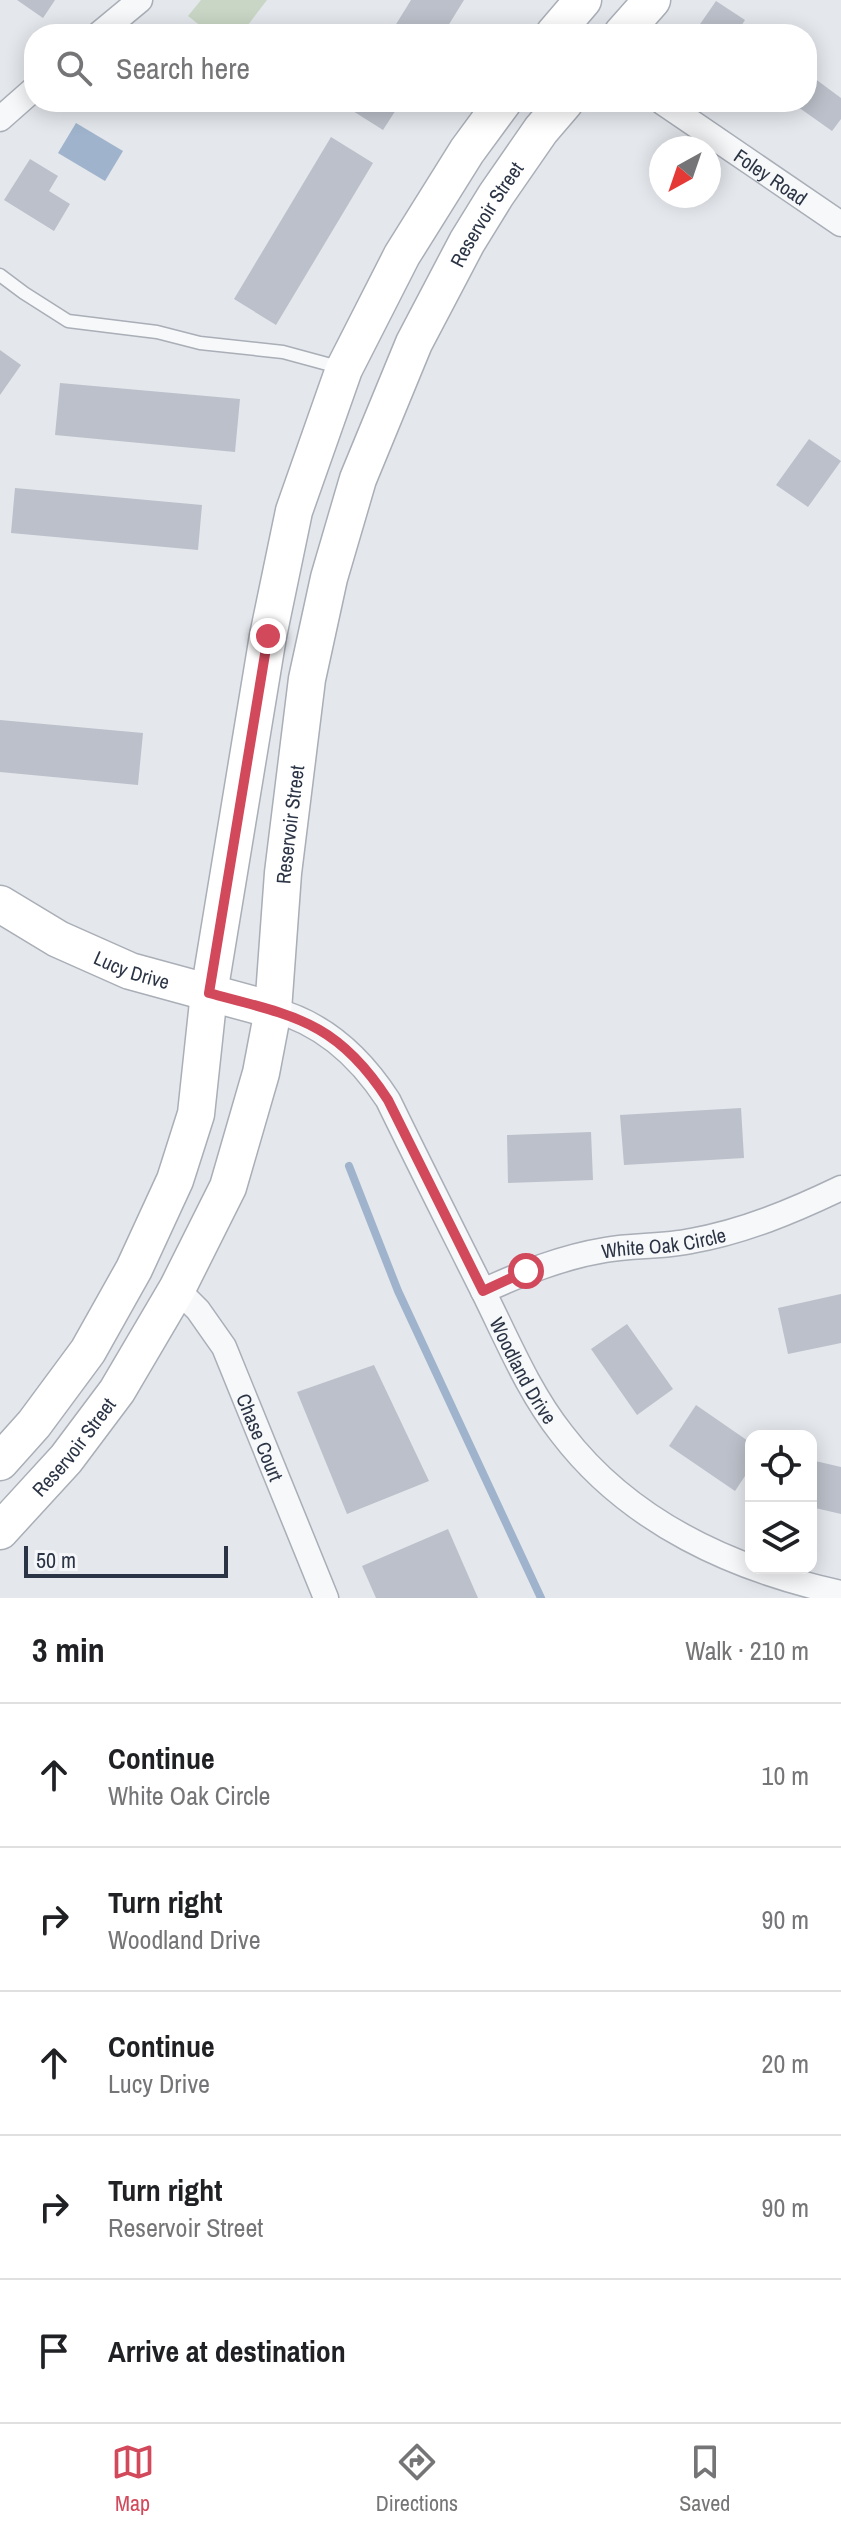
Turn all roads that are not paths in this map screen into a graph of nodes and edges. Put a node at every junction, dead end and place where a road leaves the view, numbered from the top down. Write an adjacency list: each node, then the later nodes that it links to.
1 (140, 0): 4 (street)
2 (583, 0): 5 (main road)
3 (652, 0): 6 (main road)
4 (111, 24)
5 (566, 24)
6 (631, 24)
7 (24, 98): 11 (street)
8 (496, 112): 14 (main road)
9 (556, 112): 17 (main road, Reservoir Street)
10 (677, 112): 12 (street, Foley Road)
11 (0, 119)
12 (841, 224)
13 (0, 275): 14 (lane)
14 (344, 369): 16 (main road)
15 (0, 904): 16 (main road, Lucy Drive)
16 (209, 993): 17 (main road, Lucy Drive); 21 (main road)
17 (273, 1010): 19 (main road, Reservoir Street); 20 (street, Woodland Drive)
18 (841, 1188): 20 (street, White Oak Circle)
19 (177, 1289): 22 (main road, Reservoir Street); 24 (street, Chase Court)
20 (483, 1291): 23 (street, Woodland Drive)
21 (0, 1462)
22 (0, 1531)
23 (841, 1593)
24 (326, 1598)

